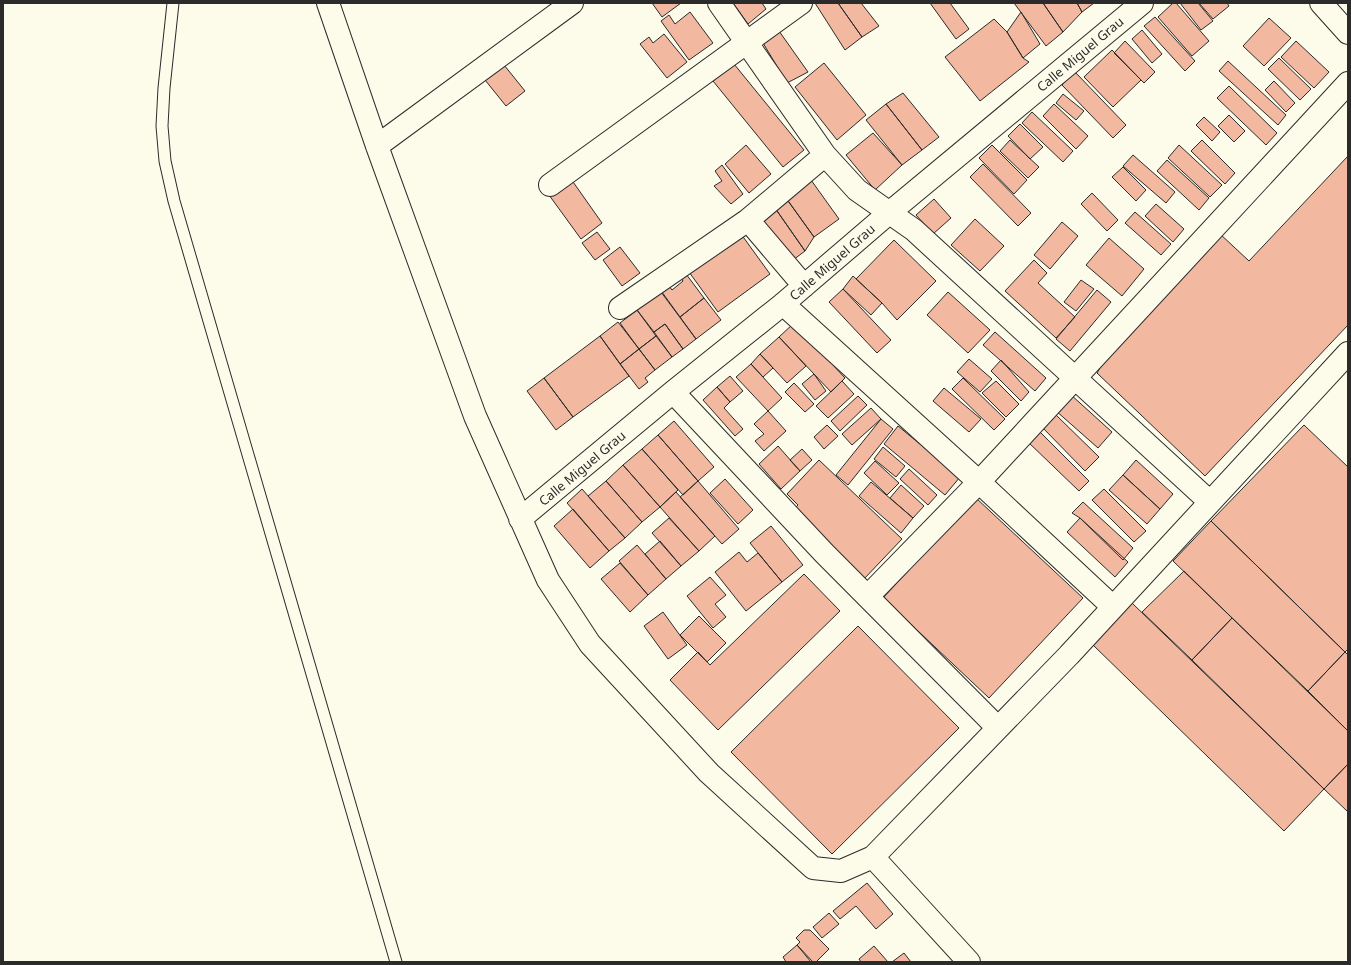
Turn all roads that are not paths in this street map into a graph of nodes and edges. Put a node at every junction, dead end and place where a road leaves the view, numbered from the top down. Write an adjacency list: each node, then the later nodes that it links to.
1 (173, 3): 29 (lane)
2 (328, 3): 11 (street)
3 (572, 3): 11 (street)
4 (719, 3): 9 (street)
5 (801, 3): 9 (street)
6 (1142, 3): 14 (street, Calle Miguel Grau)
7 (1321, 3): 8 (street)
8 (1348, 33)
9 (747, 42): 12 (street); 13 (street)
10 (1348, 83): 20 (street)
11 (376, 146): 24 (street)
12 (825, 156): 14 (street); 15 (street)
13 (550, 184)
14 (889, 213): 16 (street, Calle Miguel Grau); 20 (street)
15 (748, 220): 16 (street); 18 (street)
16 (804, 286): 17 (street, Calle Miguel Grau)
17 (783, 304): 21 (street, Calle Miguel Grau); 22 (street)
18 (620, 308)
19 (1348, 353): 23 (street)
20 (1075, 378): 22 (street); 23 (street)
21 (673, 392): 24 (street, Calle Miguel Grau); 25 (street)
22 (979, 482): 25 (street); 26 (street)
23 (1210, 502): 26 (street)
24 (520, 519): 28 (street)
25 (868, 596): 27 (street)
26 (1113, 607): 27 (street)
27 (998, 728): 28 (street)
28 (873, 857): 30 (street)
29 (396, 962)
30 (969, 962)

